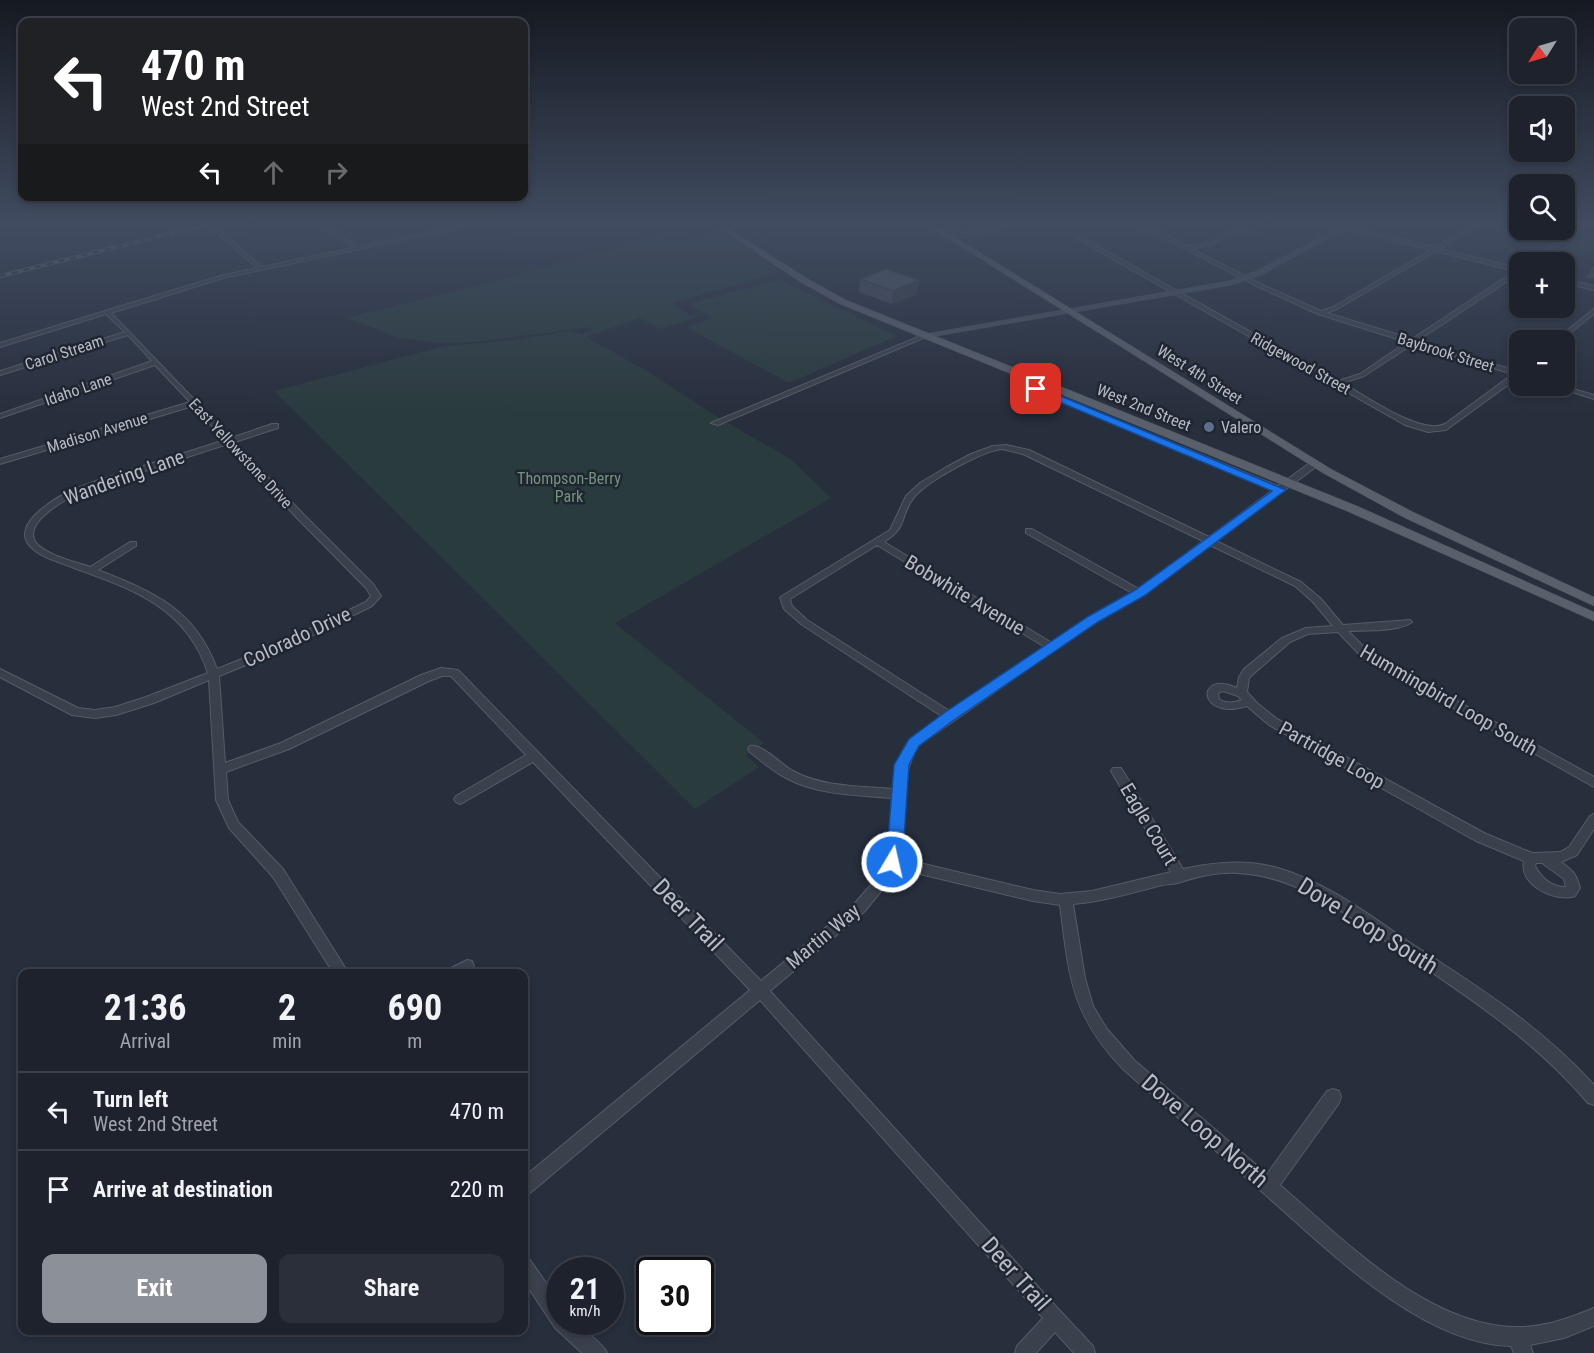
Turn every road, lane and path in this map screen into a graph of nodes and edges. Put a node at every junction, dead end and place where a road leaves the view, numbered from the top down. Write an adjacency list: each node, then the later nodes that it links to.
1 (182, 289): 12 (street)
2 (820, 289): 16 (main road, West 2nd Street)
3 (1035, 289): 10 (main road, West 4th Street)
4 (1170, 289): 9 (street, Ridgewood Street)
5 (1189, 289): 9 (main road)
6 (1269, 289): 13 (street, Baybrook Street)
7 (1367, 289): 13 (street)
8 (1491, 289): 17 (street)
9 (1175, 292): 10 (main road); 23 (street, Ridgewood Street)
10 (1070, 311): 16 (main road); 34 (main road, West 4th Street)
11 (1594, 311): 14 (street)
12 (107, 312): 15 (street, East Yellowstone Drive); 18 (street)
13 (1320, 313): 17 (street, Baybrook Street)
14 (1570, 330)
15 (129, 333): 19 (street, East Yellowstone Drive); 21 (street, Carol Stream)
16 (925, 336): 27 (main road, West 2nd Street); 30 (street)
17 (1413, 342): 20 (street, Baybrook Street); 23 (street)
18 (0, 345)
19 (156, 362): 28 (street, East Yellowstone Drive); 29 (street, Idaho Lane)
20 (1509, 370)
21 (0, 373)
22 (1509, 381): 23 (street, Ridgewood Street)
23 (1337, 383)
24 (1036, 389): 27 (street, West 2nd Street)
25 (1575, 391): 26 (street)
26 (1594, 397)
27 (1067, 398): 35 (main road, West 2nd Street)
28 (195, 403): 32 (street, East Yellowstone Drive); 33 (street, Madison Avenue)
29 (0, 416)
30 (715, 423)
31 (274, 426): 32 (street, Wandering Lane)
32 (230, 440): 40 (street, Wandering Lane); 42 (street, East Yellowstone Drive)
33 (0, 462)
34 (1314, 464): 35 (street, Martin Way); 43 (main road, West 4th Street)
35 (1285, 486): 38 (street, Martin Way); 44 (main road, West 2nd Street)
36 (1029, 531): 41 (street)
37 (878, 542): 38 (street, Hummingbird Loop South); 47 (street, Bobwhite Avenue); 50 (street)
38 (1210, 543): 41 (street, Martin Way); 46 (street, Hummingbird Loop South)
39 (133, 544): 40 (street)
40 (91, 571): 49 (street, Wandering Lane)
41 (1140, 593): 47 (street, Martin Way)
42 (375, 595): 49 (street, Colorado Drive)
43 (1594, 602)
44 (1594, 617)
45 (1407, 622): 46 (street, Partridge Loop)
46 (1338, 628): 55 (street, Hummingbird Loop South); 58 (street, Partridge Loop)
47 (1052, 647): 50 (street, Martin Way)
48 (0, 673): 49 (street, Colorado Drive)
49 (214, 675): 53 (street, Wandering Lane)
50 (949, 716): 56 (street, Martin Way)
51 (753, 749): 56 (street)
52 (535, 755): 53 (street, Deer Trail); 57 (street); 63 (street, Deer Trail)
53 (220, 770): 62 (street, Wandering Lane)
54 (1117, 771): 60 (street, Eagle Court)
55 (1594, 782)
56 (897, 794): 59 (street, Martin Way)
57 (460, 799)
58 (1594, 819)
59 (892, 862): 61 (street); 63 (street, Martin Way)
60 (1181, 877): 61 (street, Dove Loop South); 65 (street, Dove Loop South)
61 (1066, 900): 67 (street, Dove Loop North)
62 (339, 969)
63 (759, 990): 66 (street, Martin Way); 71 (street, Deer Trail)
64 (1333, 1097): 67 (street)
65 (1594, 1097)
66 (528, 1184)
67 (1269, 1186): 73 (street, Dove Loop North)
68 (528, 1272): 69 (street)
69 (546, 1300)
70 (1594, 1317): 73 (street, Dove Loop North)
71 (1055, 1318): 75 (street); 76 (street, Deer Trail)
72 (575, 1335): 74 (street)
73 (1521, 1345)
74 (598, 1353)
75 (1024, 1353)
76 (1086, 1353)

